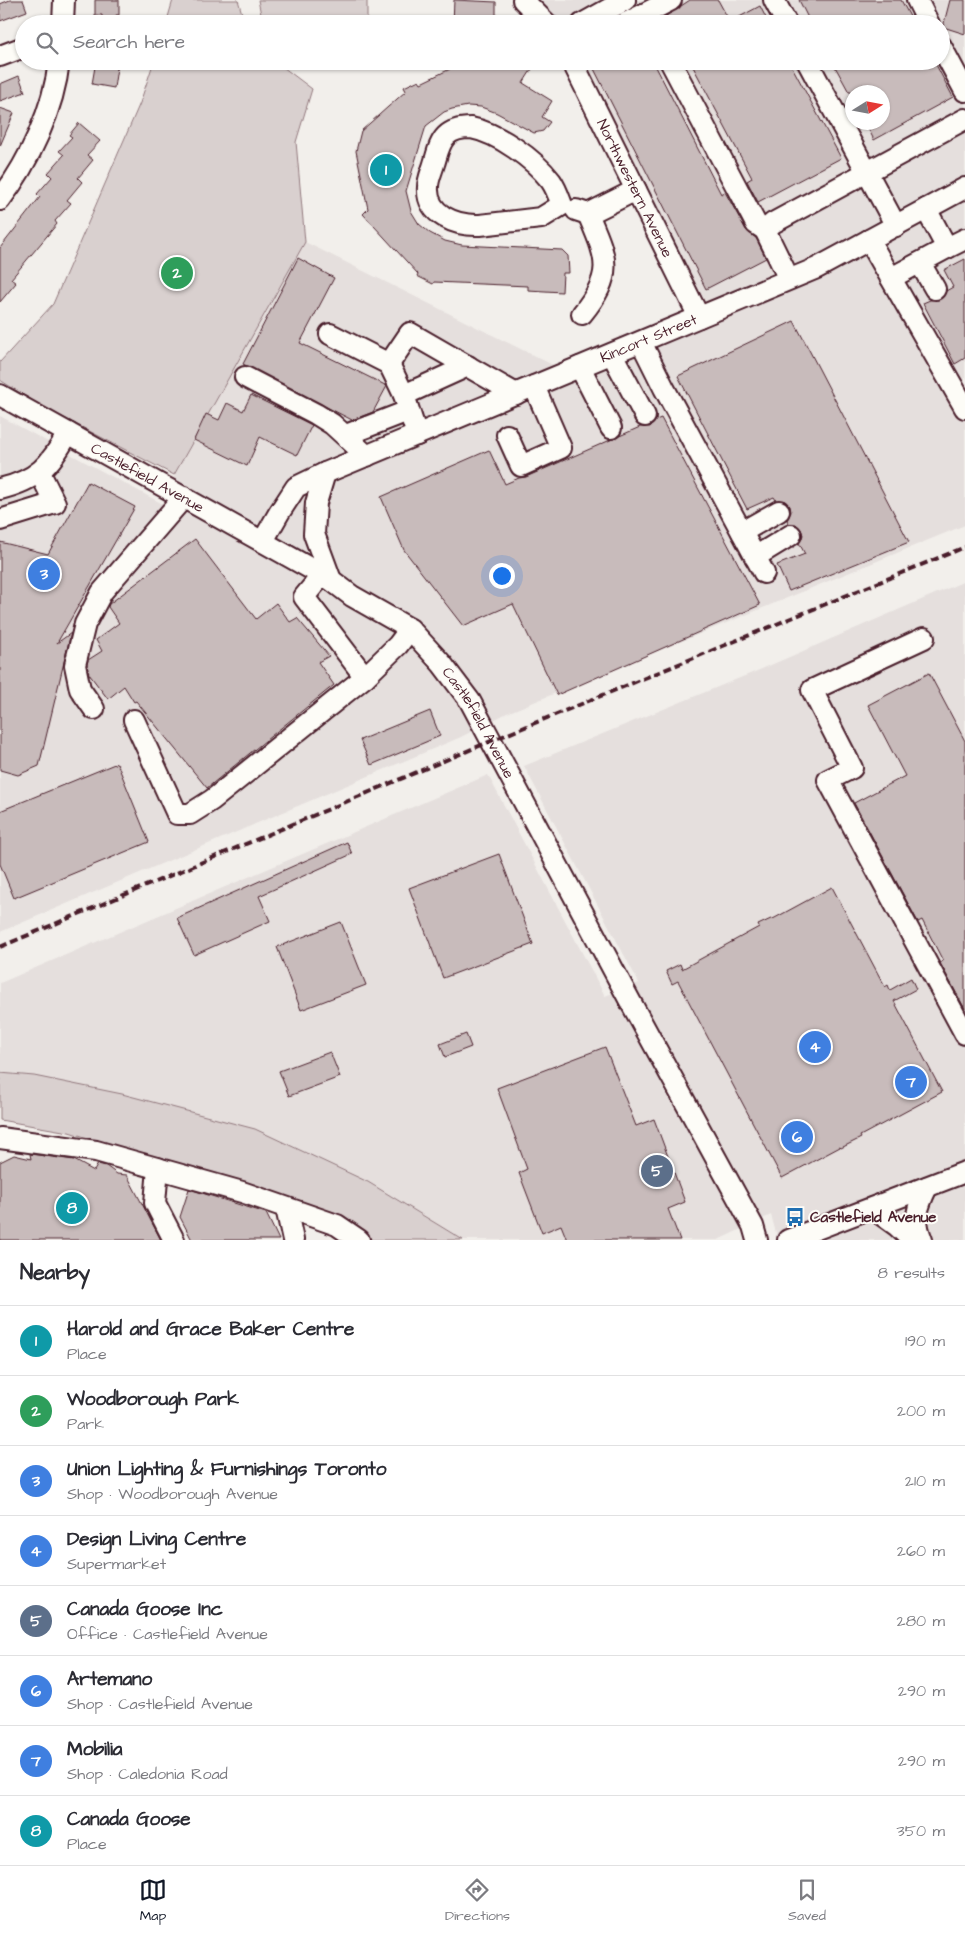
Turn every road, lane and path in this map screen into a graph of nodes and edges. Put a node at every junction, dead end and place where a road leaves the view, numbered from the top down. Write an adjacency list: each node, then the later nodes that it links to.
1 (64, 0): 7 (street)
2 (524, 0): 8 (street)
3 (625, 0): 9 (street)
4 (672, 0): 10 (street)
5 (774, 0): 11 (street)
6 (917, 0): 12 (street)
7 (63, 15)
8 (538, 15)
9 (598, 15)
10 (652, 15)
11 (782, 15)
12 (924, 15)
13 (15, 50): 14 (street)
14 (0, 56)
15 (950, 63): 20 (street)
16 (58, 70): 25 (street)
17 (576, 70): 24 (street, Northwestern Avenue)
18 (675, 70): 30 (street)
19 (812, 70): 22 (street)
20 (965, 91)
21 (965, 119): 22 (street)
22 (866, 172): 29 (street); 30 (street)
23 (965, 188): 27 (street, Kincort Street)
24 (636, 190): 28 (street); 39 (street, Northwestern Avenue)
25 (0, 200)
26 (562, 205): 26 (street); 28 (street)
27 (926, 209): 29 (street, Kincort Street); 33 (street)
28 (588, 214): 38 (street)
29 (896, 226): 32 (street, Kincort Street)
30 (765, 230): 36 (street)
31 (965, 239): 33 (street)
32 (869, 240): 35 (street); 36 (street, Kincort Street)
33 (947, 248): 34 (street)
34 (920, 263): 35 (street); 37 (street)
35 (892, 278): 50 (street)
36 (790, 279): 39 (street, Kincort Street)
37 (935, 289)
38 (582, 314)
39 (699, 317): 41 (street, Kincort Street)
40 (330, 334): 43 (street)
41 (641, 342): 42 (street, Kincort Street); 64 (street)
42 (612, 354): 45 (street, Kincort Street); 51 (street)
43 (389, 364): 44 (street); 49 (street)
44 (468, 366): 47 (street); 49 (street)
45 (580, 367): 47 (street, Kincort Street); 52 (street)
46 (245, 377): 54 (street)
47 (525, 390): 55 (street, Kincort Street); 56 (street)
48 (0, 395): 53 (street, Castlefield Avenue)
49 (406, 403): 54 (street); 55 (street)
50 (965, 408)
51 (645, 416)
52 (611, 428)
53 (68, 433): 58 (street); 61 (street, Castlefield Avenue)
54 (346, 435): 57 (street)
55 (417, 435): 57 (street, Kincort Street)
56 (507, 435)
57 (367, 456): 59 (street, Kincort Street)
58 (40, 473): 60 (street); 63 (street)
59 (324, 473): 66 (street, Kincort Street); 67 (street)
60 (0, 489)
61 (184, 497): 66 (street, Castlefield Avenue); 71 (street)
62 (779, 511): 64 (street)
63 (0, 520)
64 (742, 532): 65 (street)
65 (791, 535)
66 (263, 541): 67 (street, Castlefield Avenue)
67 (327, 578): 68 (street, Castlefield Avenue); 70 (street)
68 (410, 629): 70 (street); 83 (street, Castlefield Avenue)
69 (924, 638): 73 (street)
70 (365, 677): 72 (street)
71 (94, 709)
72 (134, 720)
73 (965, 1034)
74 (0, 1138): 75 (street)
75 (158, 1168): 78 (street); 80 (street)
76 (965, 1172): 77 (street)
77 (927, 1187): 79 (street); 86 (street)
78 (286, 1208): 81 (street); 82 (street)
79 (872, 1208): 84 (street); 85 (street)
80 (174, 1240)
81 (293, 1240)
82 (359, 1240)
83 (758, 1240)
84 (788, 1240)
85 (912, 1240)
86 (922, 1240)

